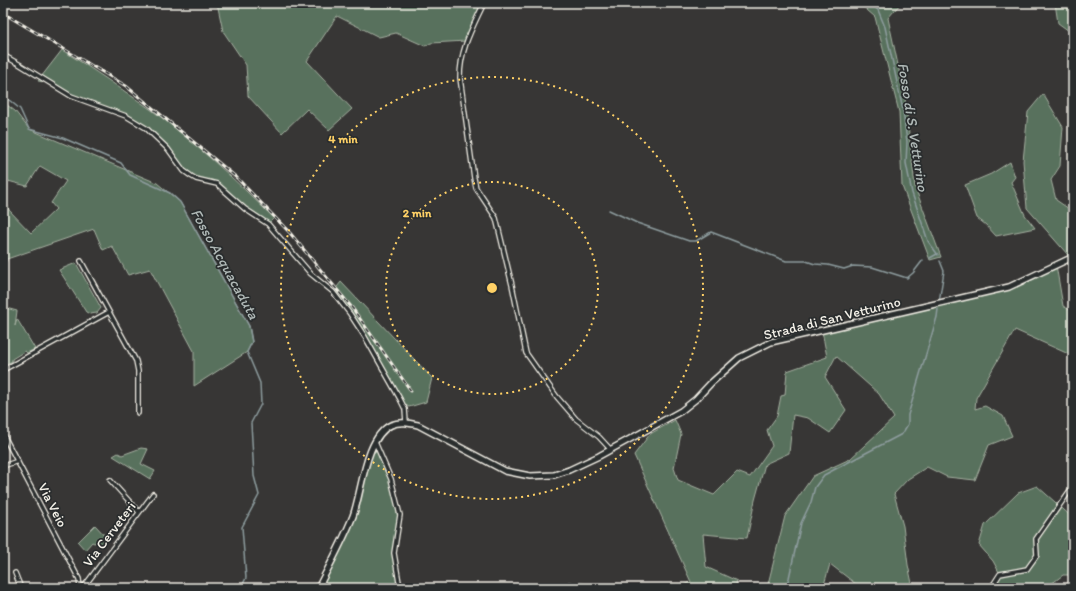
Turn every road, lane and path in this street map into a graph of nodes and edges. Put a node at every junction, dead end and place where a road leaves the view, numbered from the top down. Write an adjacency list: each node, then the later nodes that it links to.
1 (484, 3): 11 (street)
2 (3, 56): 8 (street)
3 (1073, 257): 11 (street, Strada di San Vetturino)
4 (81, 261): 5 (street)
5 (109, 312): 6 (street); 7 (street)
6 (3, 370)
7 (138, 413)
8 (406, 422): 10 (street); 11 (street, Strada di San Vetturino)
9 (3, 434): 12 (street, Via Veio)
10 (375, 442): 21 (street); 22 (street)
11 (611, 450)
12 (18, 461): 13 (street); 20 (street, Via Veio)
13 (3, 466)
14 (110, 480): 17 (street)
15 (1073, 486): 23 (street)
16 (154, 494): 17 (street, Via Cerveteri)
17 (139, 512): 20 (street, Via Cerveteri)
18 (15, 573): 19 (street)
19 (21, 588)
20 (81, 588)
21 (318, 588)
22 (400, 588)
23 (991, 588)

